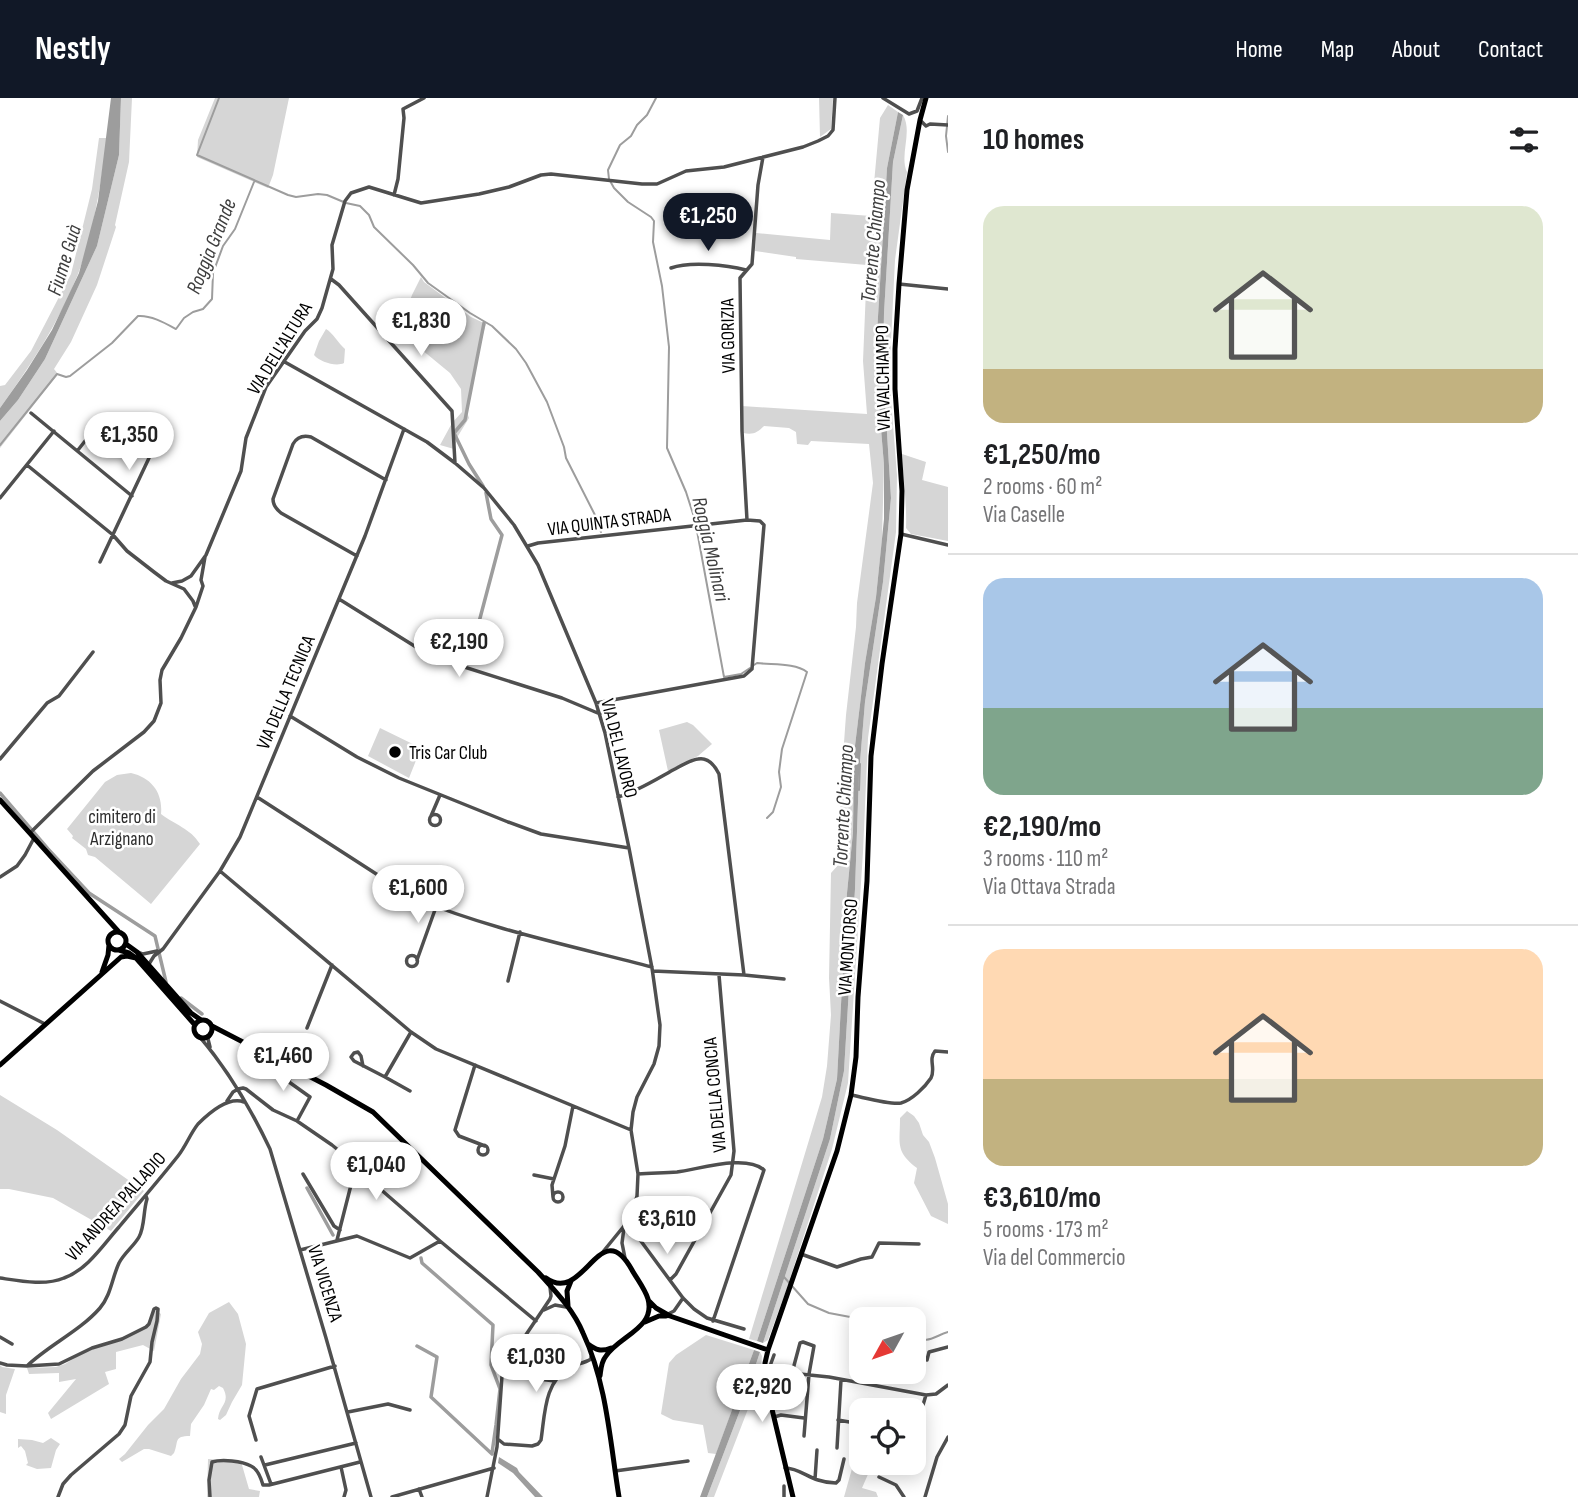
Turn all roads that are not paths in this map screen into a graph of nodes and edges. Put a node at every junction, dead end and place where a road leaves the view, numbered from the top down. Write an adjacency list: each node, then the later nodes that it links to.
1 (425, 98): 8 (street)
2 (835, 98): 7 (street)
3 (883, 98): 4 (street)
4 (924, 98): 5 (main road, VIA VALCHIAMPO)
5 (920, 120): 6 (street); 12 (main road, VIA VALCHIAMPO)
6 (948, 125)
7 (763, 156): 8 (street); 10 (street, VIA GORIZIA)
8 (394, 195): 11 (street, VIA DELL'ALTURA)
9 (671, 268): 10 (street)
10 (746, 271): 26 (street, VIA GORIZIA)
11 (331, 279): 14 (street, VIA DELL'ALTURA); 21 (street)
12 (899, 284): 13 (street); 27 (main road, VIA VALCHIAMPO)
13 (948, 289)
14 (283, 360): 17 (street, VIA DEL LAVORO); 31 (street, VIA DELL'ALTURA)
15 (31, 413): 18 (street)
16 (100, 422): 19 (street)
17 (404, 429): 21 (street, VIA DEL LAVORO); 23 (street, VIA DELLA TECNICA)
18 (54, 432): 19 (street); 22 (street)
19 (77, 451): 24 (street)
20 (149, 458): 24 (street)
21 (455, 463): 30 (street, VIA DEL LAVORO)
22 (27, 465): 25 (street); 28 (street)
23 (386, 480): 32 (street, VIA DELLA TECNICA); 32 (street)
24 (132, 496): 28 (street)
25 (0, 498)
26 (747, 520): 30 (street, VIA QUINTA STRADA); 44 (street)
27 (901, 534): 29 (street); 98 (main road, VIA MONTORSO)
28 (113, 535): 33 (street); 37 (street)
29 (948, 545)
30 (528, 546): 44 (street, VIA DEL LAVORO)
31 (206, 555): 34 (street, VIA DELL'ALTURA); 36 (street, VIA DELL'ALTURA)
32 (357, 556): 41 (street, VIA DELLA TECNICA)
33 (100, 562)
34 (191, 576): 35 (street, VIA DELL'ALTURA); 36 (street)
35 (186, 579): 37 (street, VIA DELL'ALTURA); 38 (street)
36 (201, 580): 39 (street, VIA DELL'ALTURA)
37 (172, 583): 38 (street)
38 (184, 589): 40 (street)
39 (200, 593): 40 (street); 42 (street, VIA DELL'ALTURA)
40 (189, 594): 42 (street)
41 (339, 599): 45 (street); 46 (street, VIA DELLA TECNICA)
42 (196, 607): 55 (street, VIA DELL'ALTURA)
43 (93, 652): 47 (street)
44 (596, 703): 45 (street, VIA DEL LAVORO)
45 (600, 714): 50 (street, VIA DEL LAVORO)
46 (290, 716): 48 (street); 49 (street, VIA DELLA TECNICA)
47 (0, 759)
48 (440, 795): 52 (street); 56 (street)
49 (257, 797): 57 (street, VIA DELLA TECNICA); 59 (street)
50 (618, 797): 56 (street, VIA DEL LAVORO); 77 (street)
51 (0, 800): 55 (main road, VIA VICENZA)
52 (434, 808): 53 (street); 54 (street)
53 (439, 816): 54 (street); 54 (street)
54 (431, 817)
55 (32, 835): 58 (street, VIA DELL'ALTURA); 60 (main road, VIA VICENZA)
56 (629, 848): 74 (street, VIA DEL LAVORO)
57 (220, 871): 66 (street, VIA DELLA TECNICA); 72 (street)
58 (0, 877)
59 (436, 907): 62 (street); 68 (street)
60 (104, 918): 61 (main road, VIA VICENZA); 63 (main road, VIA VICENZA)
61 (118, 931): 63 (main road); 64 (main road, VIA VICENZA)
62 (520, 932): 74 (street); 79 (street)
63 (110, 935): 65 (main road, VIA VICENZA)
64 (126, 944): 67 (main road); 69 (main road, VIA VICENZA)
65 (109, 946): 67 (main road, VIA VICENZA); 75 (main road)
66 (163, 949): 69 (street); 73 (street, VIA DELLA TECNICA)
67 (117, 950): 69 (main road, VIA VICENZA); 75 (main road)
68 (422, 950): 70 (street); 71 (street)
69 (137, 955): 73 (main road, VIA VICENZA); 75 (main road); 83 (main road, VIA VICENZA)
70 (412, 955): 71 (street); 71 (street)
71 (417, 960)
72 (332, 965): 84 (street); 86 (street)
73 (149, 966): 81 (main road, VIA VICENZA)
74 (653, 970): 76 (street); 104 (street, VIA DEL LAVORO)
75 (102, 972): 82 (main road)
76 (719, 975): 77 (street); 108 (street, VIA DELLA CONCIA)
77 (744, 975): 78 (street)
78 (784, 979)
79 (508, 981)
80 (0, 1001): 82 (street)
81 (201, 1020): 83 (main road); 85 (main road, VIA VICENZA)
82 (46, 1025): 90 (main road)
83 (195, 1025): 87 (main road, VIA VICENZA)
84 (307, 1028)
85 (211, 1031): 87 (main road); 88 (street); 93 (main road)
86 (411, 1032): 91 (street); 94 (street)
87 (199, 1036): 88 (street, VIA VICENZA)
88 (210, 1049): 95 (street, VIA VICENZA)
89 (948, 1052): 98 (street)
90 (0, 1065)
91 (475, 1065): 102 (street); 105 (street)
92 (363, 1066): 94 (street)
93 (292, 1068): 103 (street); 128 (main road)
94 (385, 1077): 96 (street)
95 (237, 1089): 97 (street, VIA VICENZA); 100 (street); 103 (street)
96 (410, 1091)
97 (241, 1095): 99 (street); 101 (street, VIA VICENZA)
98 (850, 1095): 126 (main road, VIA MONTORSO)
99 (236, 1099): 100 (street); 101 (street)
100 (226, 1102): 116 (street, VIA ANDREA PALLADIO)
101 (246, 1103): 124 (street, VIA VICENZA)
102 (573, 1106): 104 (street); 113 (street)
103 (297, 1121): 110 (street)
104 (631, 1130): 111 (street, VIA DEL LAVORO)
105 (473, 1141): 106 (street); 107 (street)
106 (485, 1146): 107 (street); 107 (street)
107 (478, 1152)
108 (734, 1163): 111 (street); 130 (street, VIA DELLA CONCIA); 141 (street)
109 (303, 1174): 120 (street)
110 (363, 1174): 120 (street); 122 (street)
111 (638, 1174): 118 (street, VIA DEL LAVORO)
112 (534, 1175): 113 (street)
113 (554, 1179): 114 (street)
114 (552, 1185): 115 (street); 117 (street)
115 (560, 1192): 117 (street); 117 (street)
116 (145, 1196): 129 (street, VIA ANDREA PALLADIO); 155 (street)
117 (553, 1197)
118 (624, 1227): 125 (street, VIA DEL LAVORO); 127 (street, VIA DEL LAVORO)
119 (632, 1229): 130 (street)
120 (340, 1230): 121 (street)
121 (337, 1240): 122 (street); 124 (street)
122 (440, 1241): 140 (street)
123 (919, 1244): 126 (street)
124 (300, 1251): 156 (street, VIA VICENZA)
125 (602, 1253): 127 (main road); 131 (main road)
126 (800, 1254): 149 (main road, VIA MONTORSO)
127 (626, 1260): 134 (main road)
128 (538, 1272): 131 (main road); 132 (main road)
129 (0, 1278)
130 (670, 1280): 133 (street)
131 (570, 1282): 136 (main road)
132 (549, 1285): 136 (main road); 137 (street)
133 (682, 1298): 135 (street); 141 (street)
134 (648, 1299): 138 (main road); 142 (main road)
135 (676, 1309): 138 (street); 139 (street)
136 (569, 1310): 137 (street); 145 (main road)
137 (542, 1312): 140 (street)
138 (667, 1315): 139 (main road); 142 (main road)
139 (680, 1320): 149 (main road)
140 (536, 1321): 152 (street)
141 (713, 1321): 143 (street)
142 (645, 1322): 147 (main road)
143 (744, 1329)
144 (0, 1337): 146 (street)
145 (588, 1344): 147 (main road); 150 (main road)
146 (12, 1345)
147 (612, 1347): 161 (main road)
148 (948, 1347): 153 (street)
149 (768, 1350): 169 (main road, VIA MONTORSO)
150 (590, 1351): 157 (street); 161 (main road)
151 (774, 1355): 158 (street)
152 (511, 1357): 157 (street); 160 (street)
153 (927, 1360)
154 (0, 1363): 155 (street)
155 (27, 1366): 196 (street)
156 (335, 1366): 168 (street, VIA VICENZA); 176 (street)
157 (569, 1368): 163 (street)
158 (792, 1373): 159 (street); 159 (street)
159 (809, 1375): 162 (street); 170 (street)
160 (502, 1376): 163 (street); 175 (street)
161 (600, 1378): 190 (main road)
162 (841, 1380): 165 (street); 171 (street)
163 (555, 1381): 178 (street)
164 (948, 1385): 165 (street)
165 (926, 1395): 166 (street)
166 (925, 1398)
167 (410, 1410): 168 (street)
168 (348, 1412): 177 (street, VIA VICENZA)
169 (774, 1417): 170 (street); 189 (main road, VIA MONTORSO)
170 (804, 1418): 173 (street)
171 (838, 1420): 172 (street); 180 (street)
172 (849, 1422)
173 (804, 1436)
174 (948, 1437): 207 (street)
175 (498, 1438): 178 (street); 179 (street)
176 (256, 1440)
177 (356, 1443): 185 (street, VIA VICENZA); 186 (street)
178 (504, 1444): 179 (street)
179 (497, 1447): 188 (street)
180 (837, 1448)
181 (817, 1450): 192 (street)
182 (261, 1457): 186 (street)
183 (844, 1459): 192 (street)
184 (688, 1461): 190 (street)
185 (360, 1462): 187 (street); 199 (street, VIA VICENZA)
186 (265, 1465): 193 (street)
187 (341, 1467): 193 (street); 198 (street)
188 (494, 1468): 195 (street); 202 (street)
189 (785, 1468): 192 (street); 205 (main road, VIA MONTORSO)
190 (615, 1471): 203 (main road)
191 (879, 1477): 206 (street)
192 (815, 1479)
193 (271, 1484): 197 (street)
194 (784, 1486): 204 (street)
195 (419, 1489): 200 (street); 201 (street)
196 (58, 1497)
197 (210, 1497)
198 (344, 1497)
199 (371, 1497)
200 (392, 1497)
201 (422, 1497)
202 (487, 1497)
203 (618, 1497)
204 (785, 1497)
205 (793, 1497)
206 (904, 1497)
207 (925, 1497)

